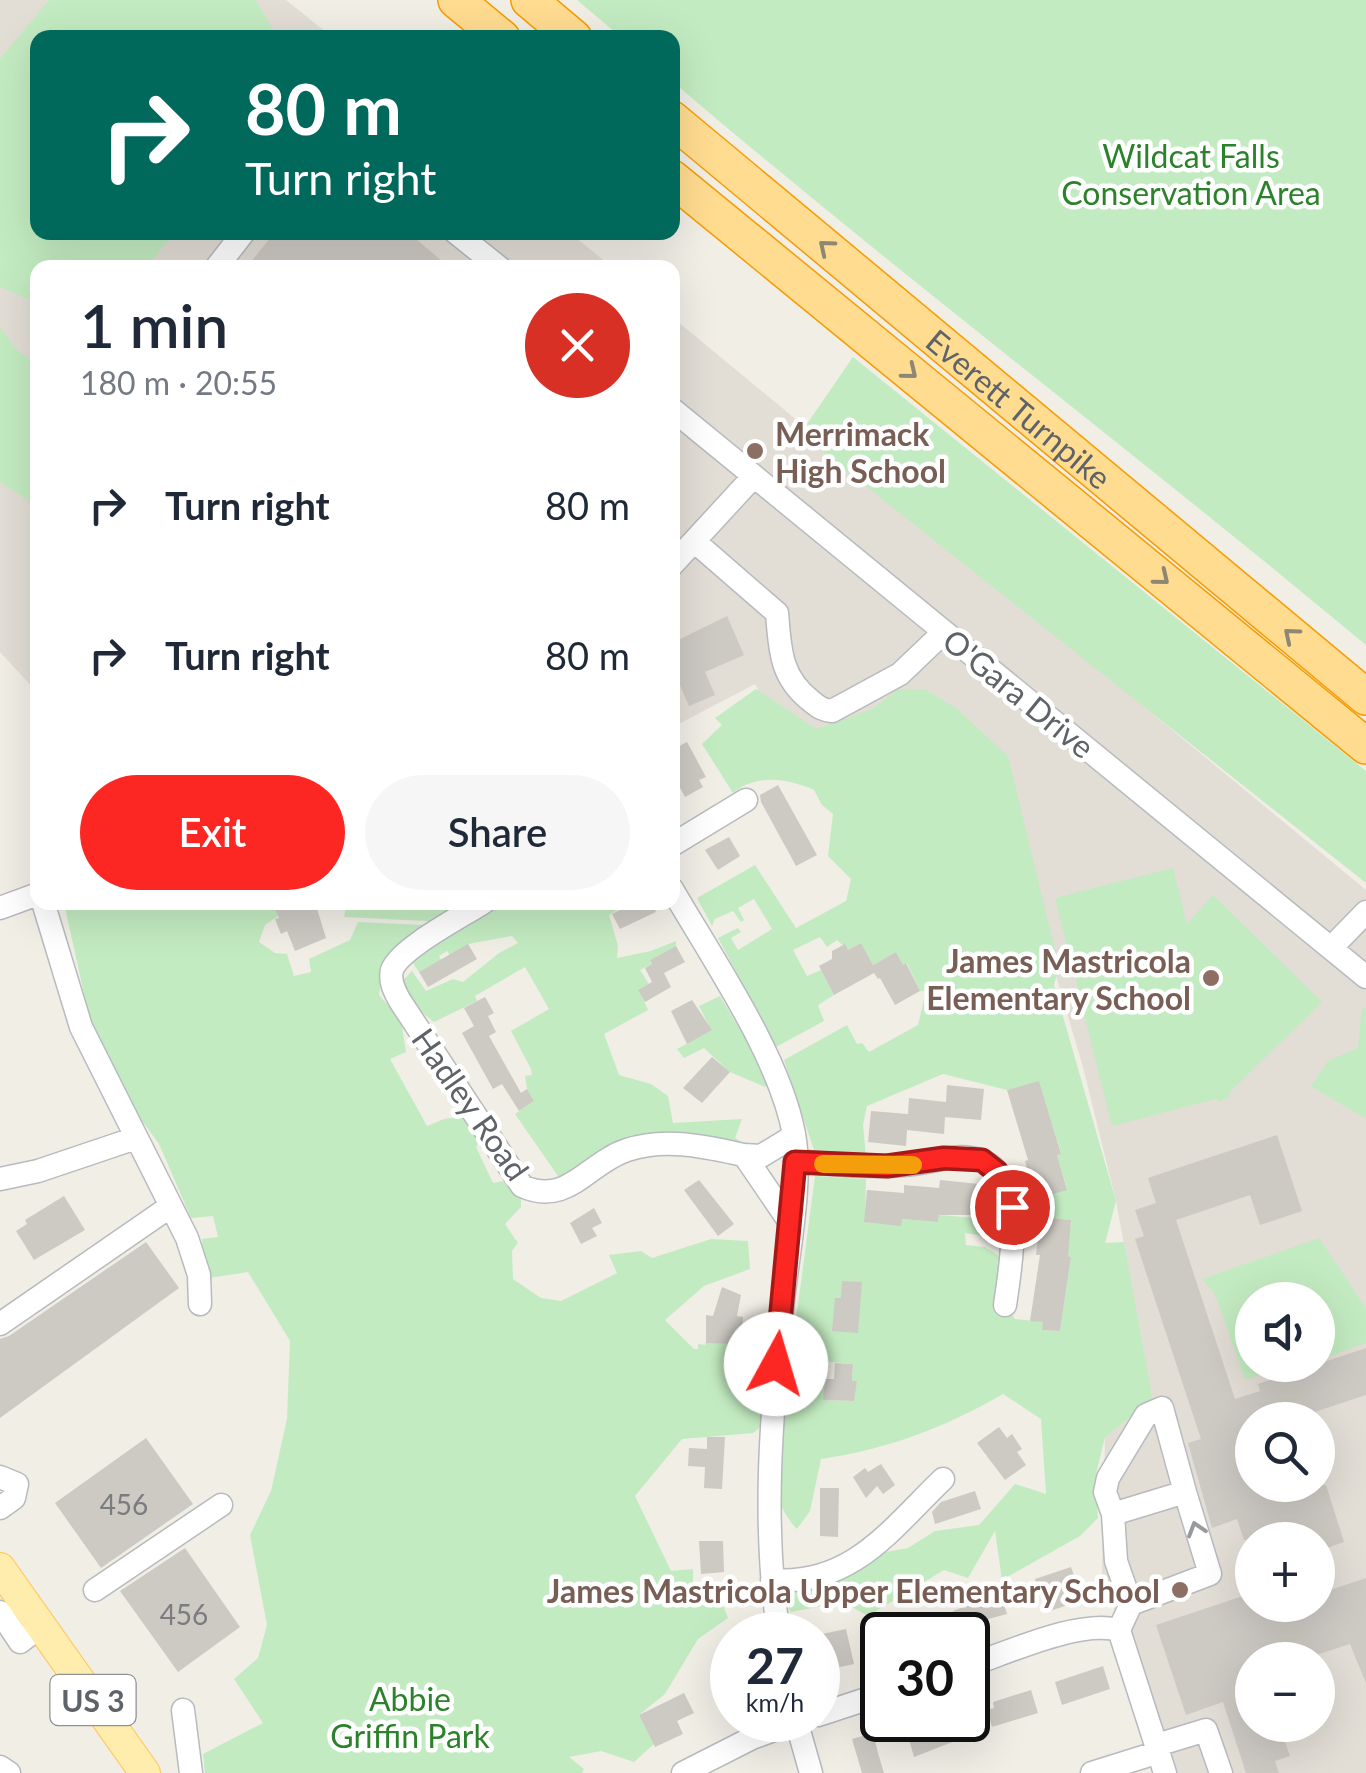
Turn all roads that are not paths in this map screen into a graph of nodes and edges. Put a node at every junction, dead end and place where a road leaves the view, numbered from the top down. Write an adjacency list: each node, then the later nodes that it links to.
1 (456, 0): 3 (highway)
2 (529, 0): 4 (highway)
3 (492, 30)
4 (565, 30)
5 (680, 126): 11 (highway, Everett Turnpike, one-way to 5)
6 (680, 185): 12 (highway, Everett Turnpike)
7 (238, 240): 9 (street)
8 (465, 240): 10 (street)
9 (222, 260)
10 (490, 260)
11 (882, 294): 12 (street); 18 (highway, Everett Turnpike, one-way to 11)
12 (856, 328): 19 (highway, Everett Turnpike, one-way to 19)
13 (680, 416): 14 (street, O'Gara Drive)
14 (754, 476): 15 (street); 17 (street, O'Gara Drive)
15 (694, 541): 16 (street); 17 (street)
16 (680, 556)
17 (944, 632): 28 (street, O'Gara Drive)
18 (1366, 697)
19 (1366, 746)
20 (746, 800): 21 (street)
21 (680, 840)
22 (30, 897): 24 (street)
23 (680, 903): 30 (street)
24 (0, 908)
25 (45, 910): 31 (street)
26 (472, 910): 32 (street, Hadley Road)
27 (1366, 912): 28 (street)
28 (1331, 948): 29 (street, O'Gara Drive)
29 (1366, 977)
30 (794, 1136): 32 (street, Hadley Road); 33 (street)
31 (136, 1138): 34 (street); 35 (street)
32 (744, 1155): 36 (street)
33 (795, 1162): 36 (street); 38 (street)
34 (0, 1179)
35 (171, 1206): 37 (street); 39 (street)
36 (790, 1224): 47 (street)
37 (200, 1304)
38 (1006, 1306)
39 (0, 1324)
40 (0, 1477): 44 (street)
41 (943, 1479): 47 (street)
42 (1184, 1492): 45 (street); 45 (street); 49 (street, one-way to 42)
43 (221, 1505): 48 (street)
44 (0, 1508)
45 (1112, 1514): 49 (street)
46 (0, 1568): 52 (main road, US 3)
47 (772, 1580): 51 (street)
48 (95, 1590)
49 (1130, 1604): 53 (street)
50 (0, 1612): 52 (street)
51 (775, 1612)
52 (41, 1626): 61 (main road, US 3)
53 (1119, 1630): 54 (street); 58 (street)
54 (990, 1659)
55 (183, 1710): 62 (street)
56 (744, 1742): 63 (street)
57 (803, 1742): 64 (street)
58 (1160, 1756): 65 (street); 66 (street)
59 (0, 1767): 60 (street)
60 (9, 1773)
61 (145, 1773)
62 (191, 1773)
63 (682, 1773)
64 (811, 1773)
65 (1092, 1773)
66 (1220, 1773)

